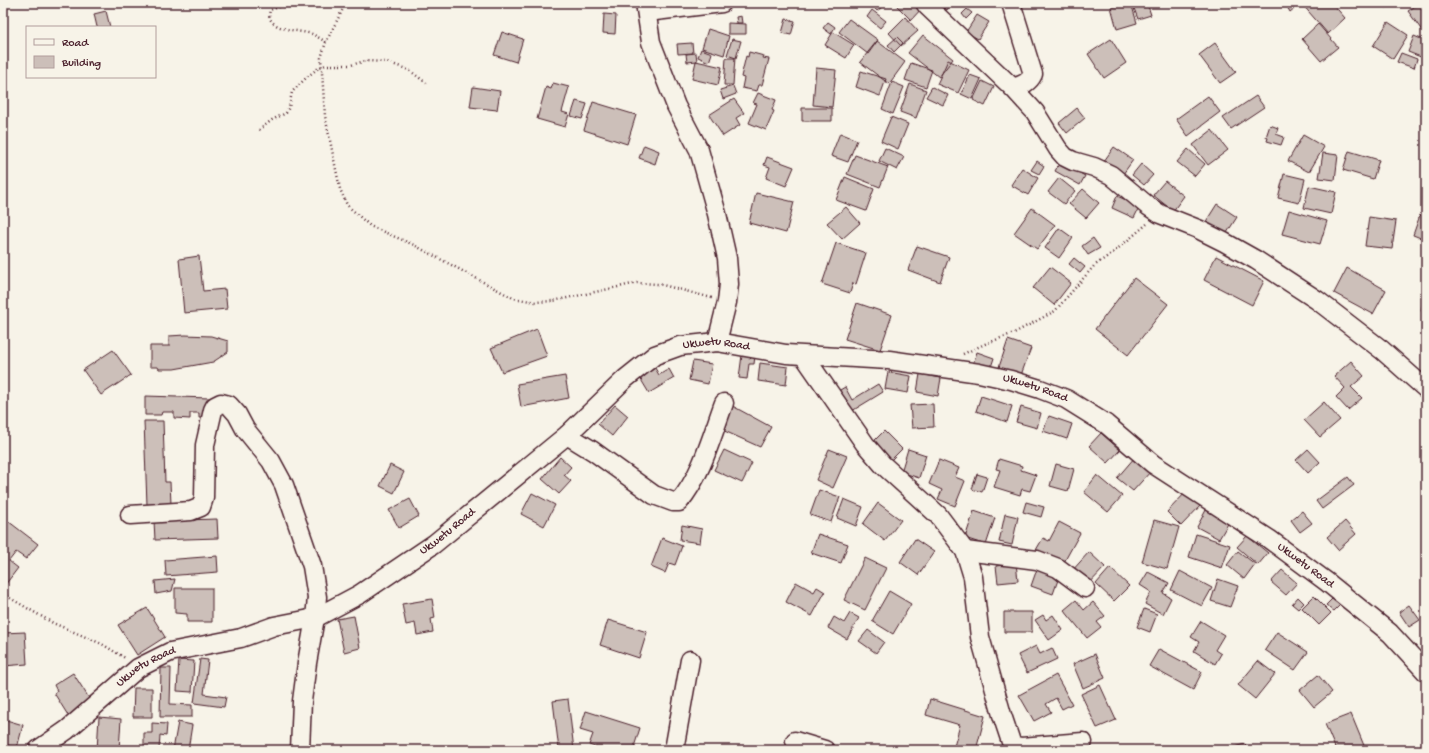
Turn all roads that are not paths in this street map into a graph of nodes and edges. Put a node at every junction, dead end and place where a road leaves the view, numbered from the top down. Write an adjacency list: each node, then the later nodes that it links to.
1 (722, 3): 4 (street)
2 (925, 3): 5 (street)
3 (1011, 3): 5 (street)
4 (646, 8): 6 (street)
5 (1013, 88): 8 (street)
6 (716, 342): 7 (street, Ukwetu Road); 10 (street, Ukwetu Road)
7 (804, 356): 12 (street); 16 (street, Ukwetu Road)
8 (1426, 389)
9 (724, 403): 10 (street)
10 (567, 435): 14 (street, Ukwetu Road)
11 (130, 515): 14 (street)
12 (965, 551): 13 (street); 18 (street)
13 (1085, 588)
14 (315, 618): 19 (street, Ukwetu Road); 20 (street)
15 (690, 660): 21 (street)
16 (1426, 672)
17 (795, 741): 22 (street)
18 (1083, 742)
19 (38, 750)
20 (300, 750)
21 (674, 750)
22 (825, 750)

